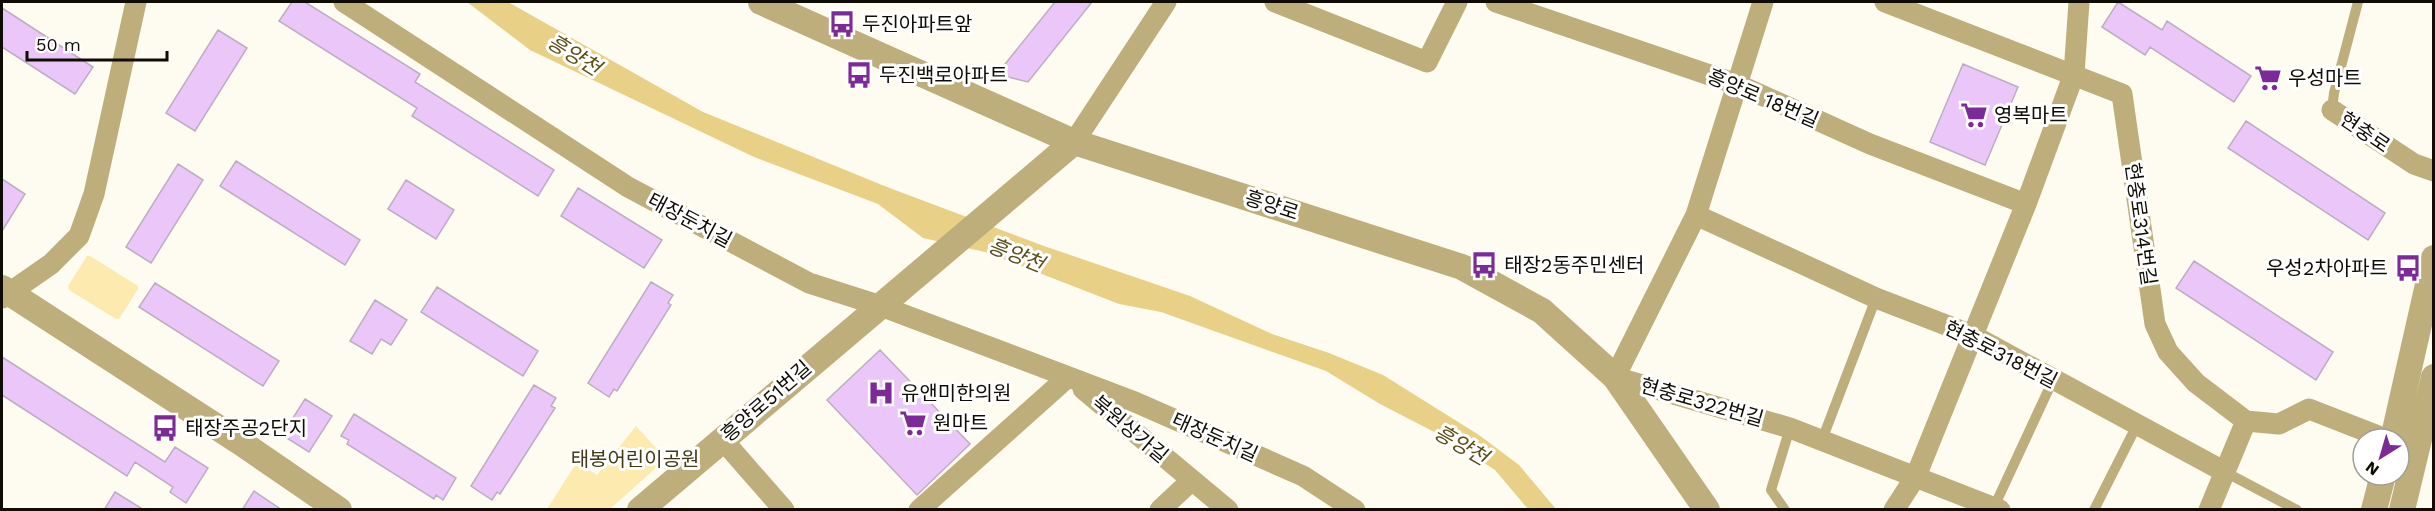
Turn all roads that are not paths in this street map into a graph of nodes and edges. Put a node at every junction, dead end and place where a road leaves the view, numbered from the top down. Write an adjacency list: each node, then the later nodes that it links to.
1 (136, 2): 20 (street)
2 (344, 2): 22 (street, 태장둔치길)
3 (761, 2): 15 (street, 흥양로)
4 (1166, 2): 15 (street)
5 (1275, 2): 6 (street)
6 (1458, 2)
7 (1496, 2): 13 (street, 흥양로 18번길)
8 (1763, 2): 13 (street)
9 (1885, 2): 12 (street, 현충로314번길)
10 (2079, 2): 12 (street)
11 (2358, 2): 14 (lane, 현충로)
12 (2074, 74): 17 (street); 28 (street, 현충로314번길)
13 (1739, 85): 17 (street, 흥양로 18번길); 18 (street)
14 (2332, 110): 16 (street, 현충로)
15 (1074, 141): 22 (street, 흥양로51번길); 24 (street, 흥양로)
16 (2433, 171)
17 (2026, 204): 23 (street)
18 (1696, 216): 21 (street, 현충로318번길); 24 (street)
19 (2433, 258): 31 (street)
20 (4, 293): 41 (street)
21 (1876, 298): 23 (street, 현충로318번길); 34 (lane)
22 (885, 299): 25 (street, 태장둔치길); 33 (street, 흥양로51번길)
23 (1972, 335): 27 (street, 현충로318번길); 37 (street)
24 (1615, 376): 32 (street, 현충로322번길); 48 (street, 흥양로)
25 (1068, 377): 38 (street, 북원상가길); 44 (street); 47 (street, 태장둔치길)
26 (2433, 377): 35 (street)
27 (2053, 380): 29 (street, 현충로318번길); 40 (lane, 현충로322번길)
28 (2246, 421): 30 (street); 36 (street)
29 (2137, 425): 36 (street, 현충로318번길); 51 (lane)
30 (2355, 427)
31 (2396, 427)
32 (1790, 428): 34 (street, 현충로322번길); 49 (lane, 현충로322번길)
33 (722, 439): 42 (street, 흥양로51번길); 43 (street)
34 (1822, 440): 37 (street, 현충로322번길)
35 (2416, 448): 55 (street)
36 (2225, 472): 52 (street); 53 (lane, 현충로318번길)
37 (1916, 476): 40 (street, 현충로322번길); 50 (street)
38 (1192, 480): 45 (street); 46 (street, 북원상가길)
39 (2380, 487): 54 (street)
40 (1997, 508)
41 (339, 510)
42 (640, 510)
43 (784, 510)
44 (919, 510)
45 (1160, 510)
46 (1227, 510)
47 (1356, 510)
48 (1707, 510)
49 (1785, 510)
50 (1893, 510)
51 (2094, 510)
52 (2209, 510)
53 (2297, 510)
54 (2374, 510)
55 (2402, 510)

